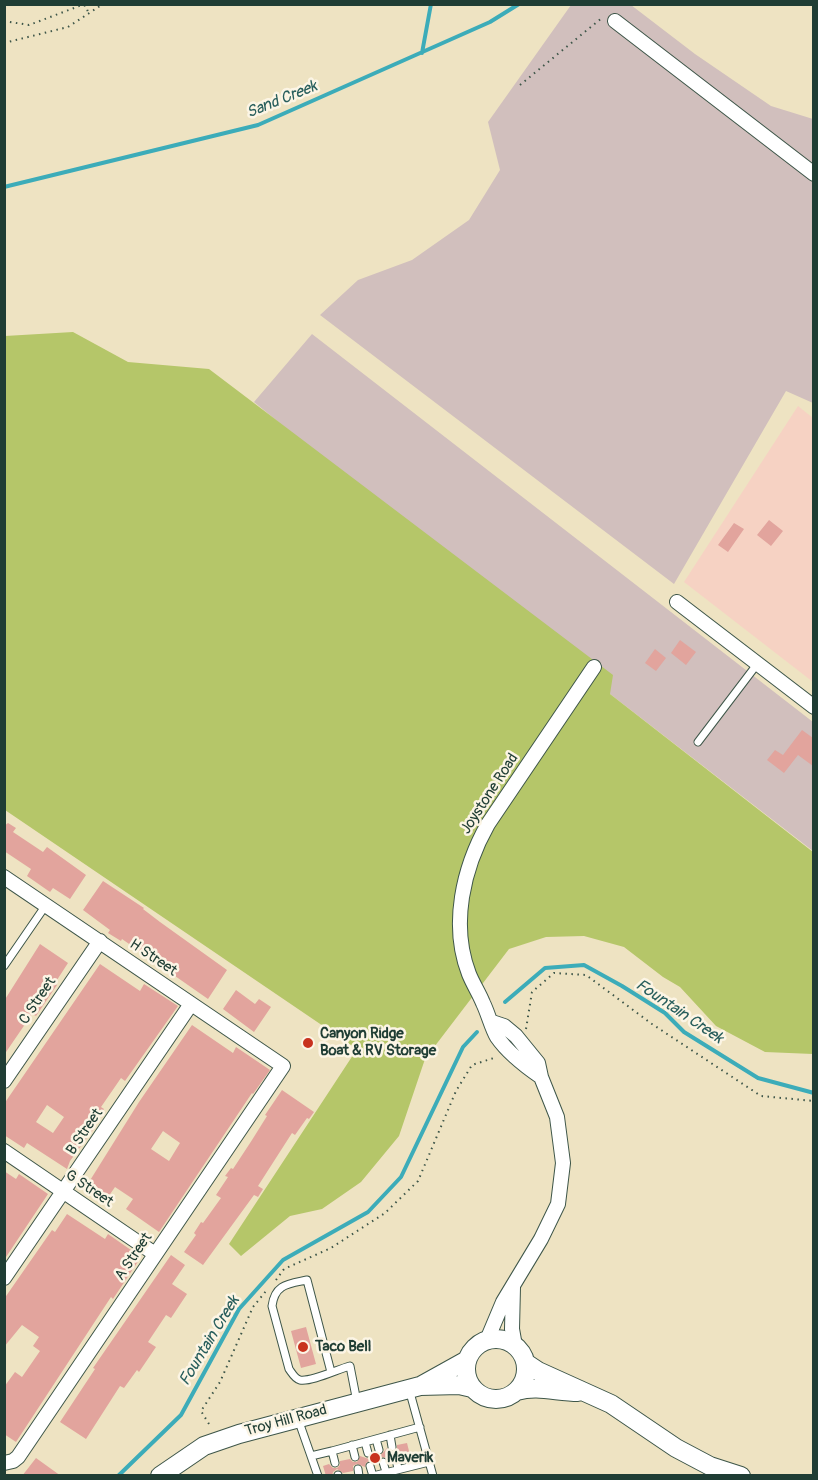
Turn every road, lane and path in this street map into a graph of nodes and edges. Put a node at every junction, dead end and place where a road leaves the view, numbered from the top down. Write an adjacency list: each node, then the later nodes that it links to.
1 (103, 4): 2 (path)
2 (89, 15): 4 (path); 5 (path)
3 (610, 18): 6 (path); 7 (street)
4 (4, 21)
5 (4, 43)
6 (520, 85)
7 (813, 174)
8 (677, 602): 9 (street)
9 (758, 663): 11 (street); 12 (lane)
10 (594, 667): 27 (street, Joystone Road)
11 (813, 706)
12 (698, 742)
13 (4, 877): 14 (street, H Street)
14 (46, 905): 15 (street, H Street); 16 (lane)
15 (100, 941): 17 (street, H Street); 21 (street, C Street)
16 (4, 966)
17 (191, 1004): 20 (street, H Street); 24 (street, B Street)
18 (525, 1034): 22 (path)
19 (499, 1057): 39 (path)
20 (283, 1066): 25 (street, A Street)
21 (4, 1081)
22 (813, 1101)
23 (4, 1151): 24 (street, G Street)
24 (64, 1192): 25 (street, G Street); 26 (street, B Street)
25 (155, 1254): 55 (street, A Street)
26 (4, 1278)
27 (513, 1287): 28 (street, Joystone Road); 29 (street, Joystone Road)
28 (487, 1340): 29 (main road); 30 (main road)
29 (515, 1346): 31 (main road)
30 (467, 1360): 33 (main road); 34 (main road)
31 (526, 1363): 35 (main road); 36 (main road)
32 (331, 1372): 32 (lane); 37 (lane)
33 (415, 1388): 34 (main road); 37 (main road, Troy Hill Road); 40 (lane)
34 (472, 1388): 35 (main road)
35 (517, 1391): 36 (main road)
36 (584, 1392): 63 (main road)
37 (357, 1402): 38 (main road, Troy Hill Road)
38 (297, 1418): 49 (lane); 59 (main road, Troy Hill Road)
39 (209, 1424)
40 (420, 1427): 41 (lane); 54 (lane)
41 (390, 1435): 42 (lane); 45 (lane)
42 (376, 1439): 43 (lane); 46 (lane)
43 (365, 1442): 44 (lane); 48 (lane)
44 (352, 1445): 47 (lane); 50 (lane)
45 (392, 1447)
46 (379, 1450)
47 (332, 1451): 49 (lane); 52 (lane)
48 (368, 1454)
49 (311, 1456): 60 (lane)
50 (355, 1457)
51 (396, 1459): 57 (lane)
52 (335, 1462)
53 (383, 1462): 58 (lane)
54 (429, 1462): 57 (lane); 62 (lane)
55 (7, 1463)
56 (370, 1466): 61 (lane)
57 (398, 1469): 58 (lane)
58 (386, 1472): 61 (lane)
59 (160, 1476)
60 (318, 1476)
61 (373, 1476)
62 (433, 1476)
63 (741, 1476)

